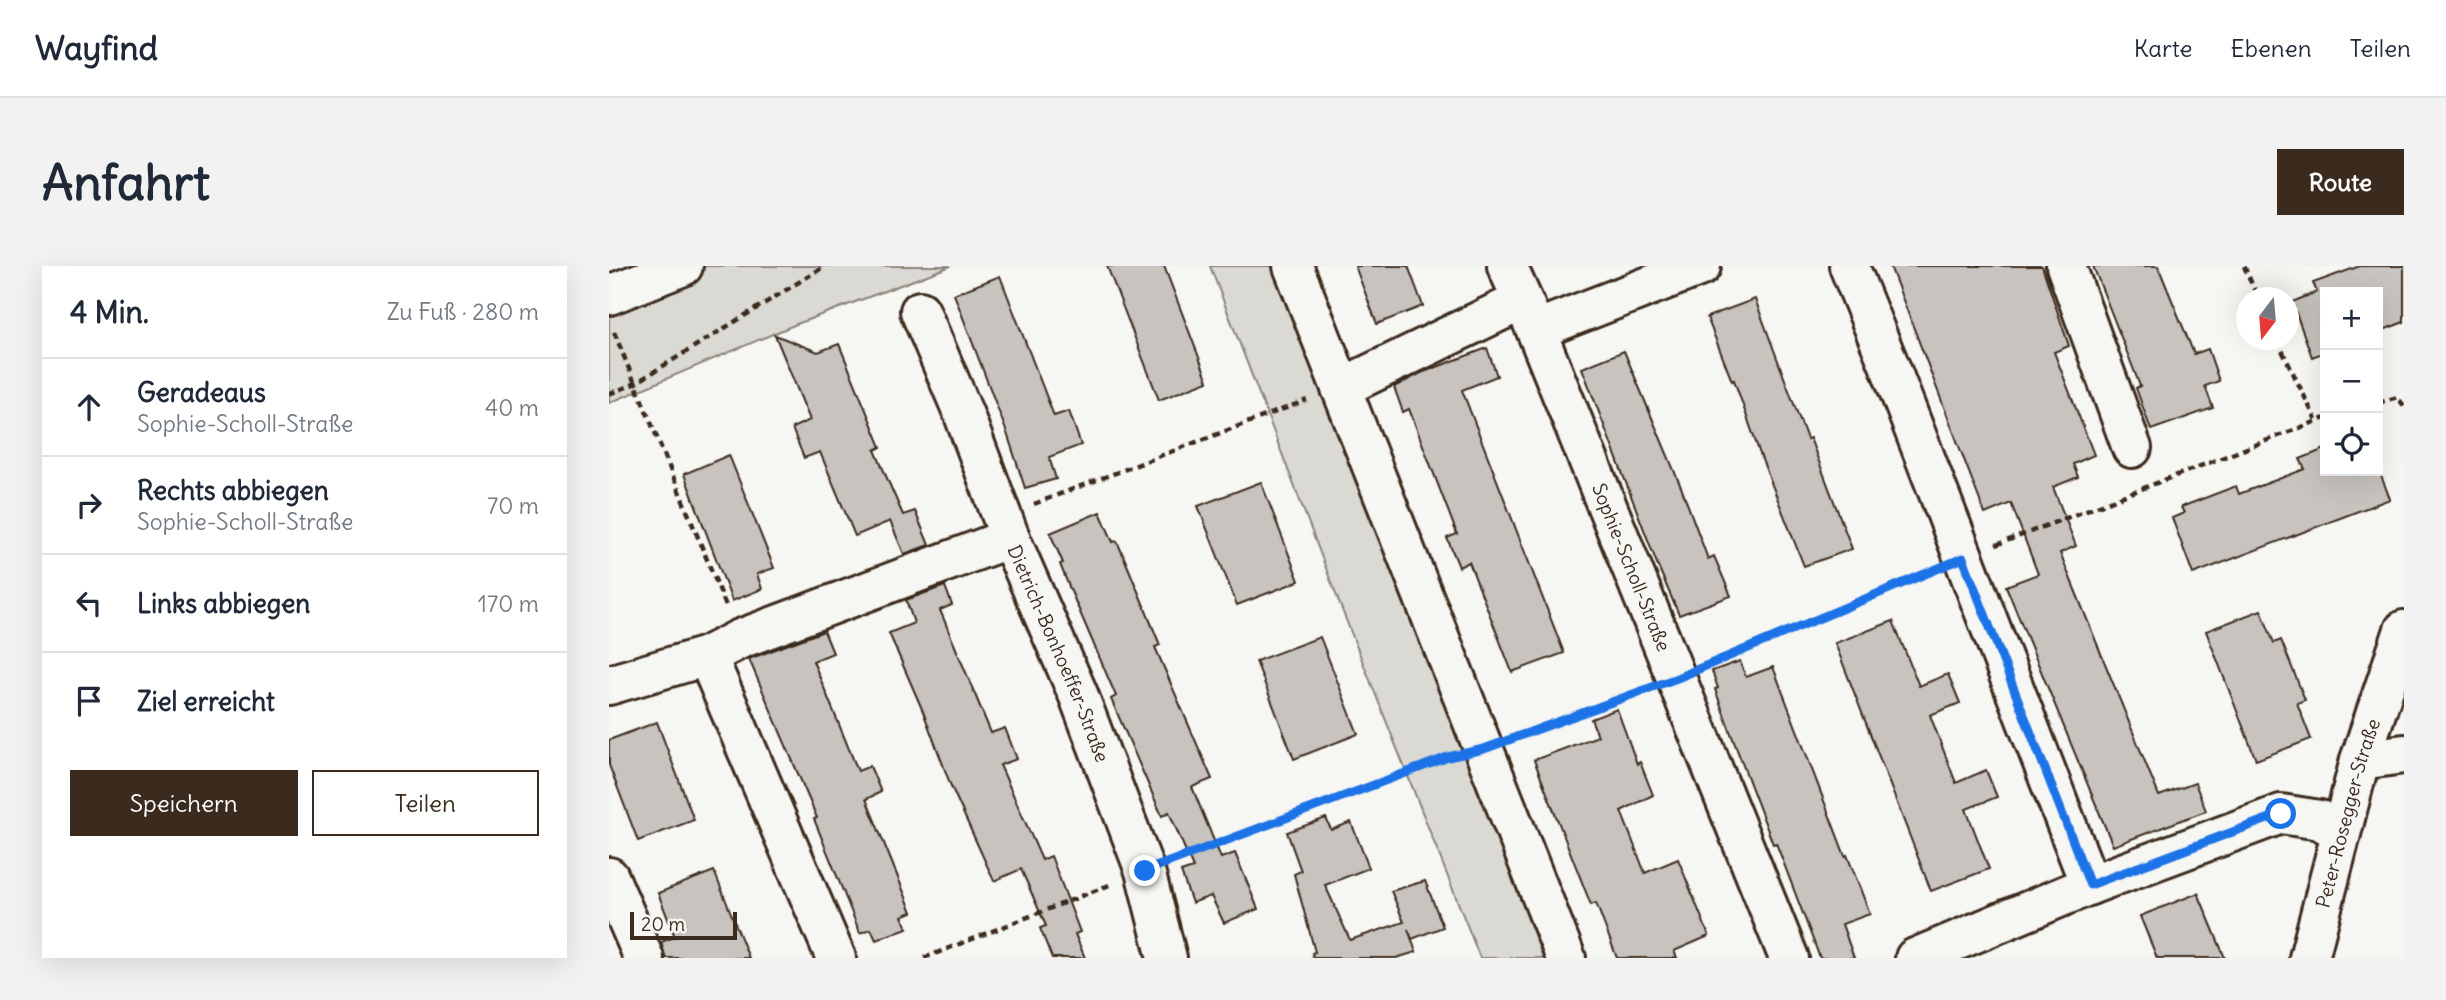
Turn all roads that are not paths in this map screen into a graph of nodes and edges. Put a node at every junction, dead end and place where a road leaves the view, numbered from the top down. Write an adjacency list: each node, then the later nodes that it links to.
1 (684, 266): 8 (street)
2 (1293, 266): 10 (street)
3 (1507, 266): 9 (street, Sophie-Scholl-Straße)
4 (1701, 266): 9 (street)
5 (1849, 266): 20 (street)
6 (2066, 266): 11 (street)
7 (921, 311): 12 (street)
8 (611, 312)
9 (1528, 316): 10 (street); 25 (street, Sophie-Scholl-Straße)
10 (1341, 388): 24 (street)
11 (2132, 449)
12 (1006, 527): 14 (street, Dietrich-Bonhoeffer-Straße); 23 (street, Dietrich-Bonhoeffer-Straße)
13 (2404, 630): 17 (street, Peter-Rosegger-Straße)
14 (724, 647): 15 (street, Dietrich-Bonhoeffer-Straße); 22 (street)
15 (609, 685)
16 (2404, 754): 17 (street)
17 (2360, 760): 18 (street, Peter-Rosegger-Straße)
18 (2340, 832): 20 (street); 27 (street, Peter-Rosegger-Straße)
19 (609, 877): 21 (street)
20 (2090, 885): 26 (street)
21 (644, 958)
22 (836, 958)
23 (1167, 958)
24 (1566, 958)
25 (1789, 958)
26 (1915, 958)
27 (2309, 958)

